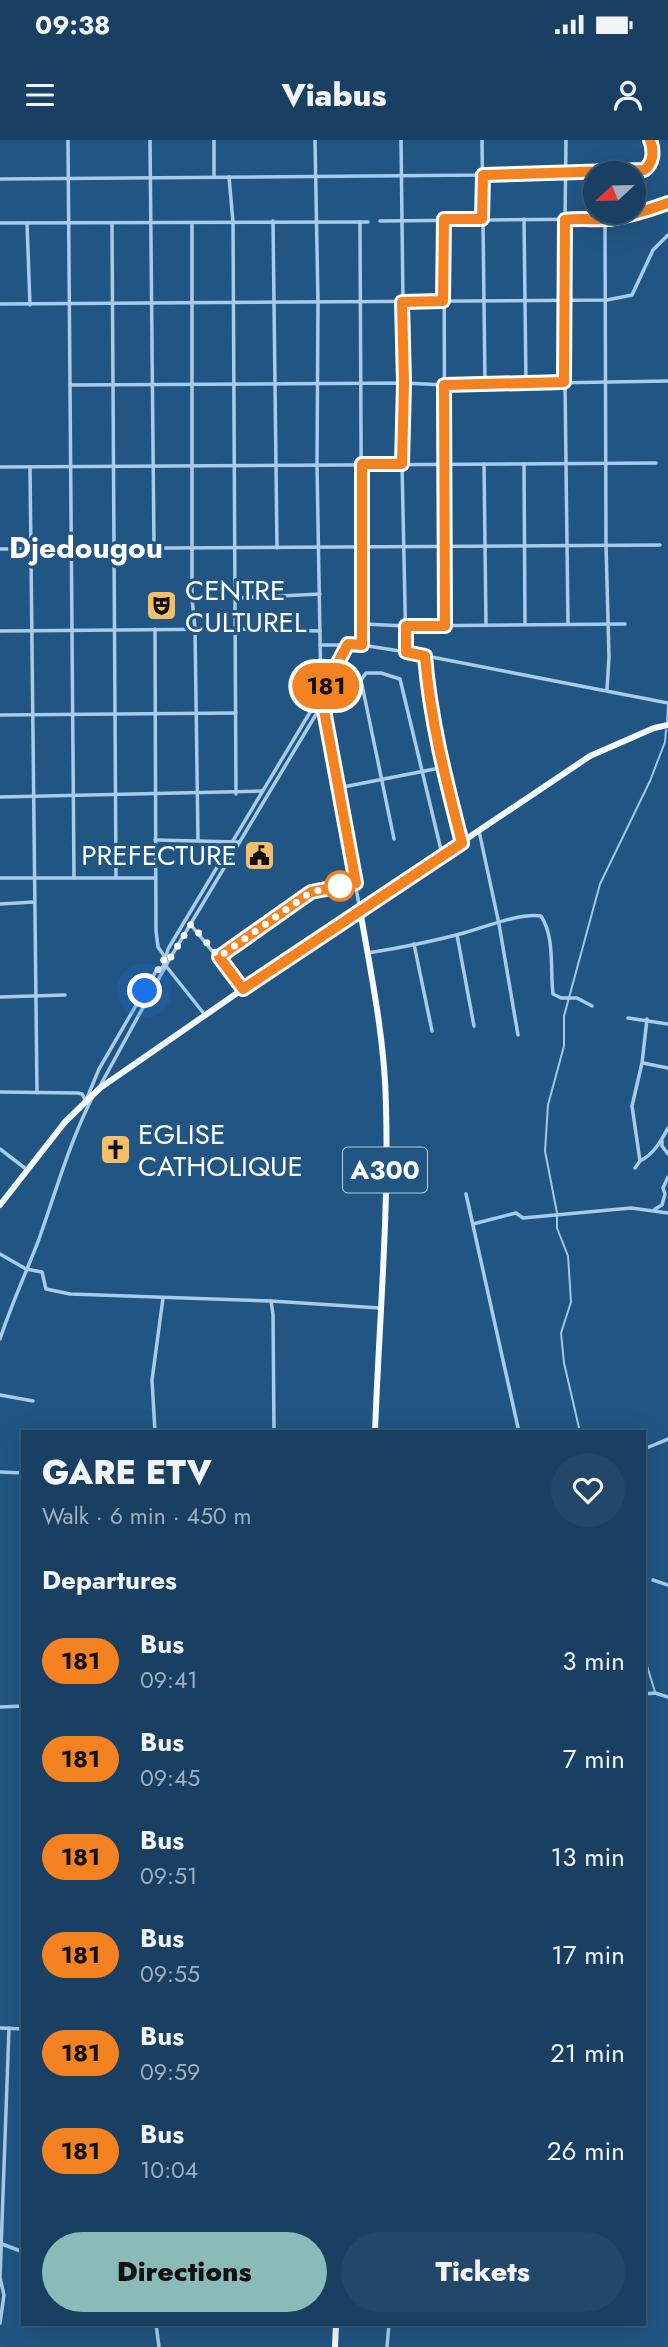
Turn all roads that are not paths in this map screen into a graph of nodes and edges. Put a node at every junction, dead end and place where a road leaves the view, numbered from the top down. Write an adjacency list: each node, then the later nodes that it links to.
1 (68, 140): 16 (street)
2 (150, 140): 13 (street)
3 (214, 140): 12 (street)
4 (315, 140): 15 (street)
5 (401, 140): 10 (street)
6 (482, 140): 11 (street)
7 (566, 140): 9 (street)
8 (650, 140): 9 (street)
9 (566, 173): 11 (street); 25 (street)
10 (401, 175): 11 (street); 15 (street); 24 (street)
11 (483, 175): 21 (street)
12 (214, 176): 13 (street); 14 (street)
13 (150, 177): 16 (street); 37 (street)
14 (229, 177): 15 (street); 29 (street)
15 (316, 177): 26 (street)
16 (69, 178): 17 (street); 28 (street)
17 (0, 179)
18 (668, 203): 19 (street)
19 (646, 211)
20 (444, 219): 21 (street); 24 (street); 43 (street)
21 (482, 219): 22 (street); 41 (street)
22 (523, 219): 25 (street); 40 (street)
23 (583, 219): 25 (street)
24 (401, 220): 27 (street); 46 (street)
25 (565, 220): 44 (street)
26 (316, 221): 30 (street); 31 (street); 49 (street)
27 (380, 221)
28 (70, 222): 34 (street); 35 (street); 54 (street)
29 (233, 222): 30 (street); 36 (street); 47 (street)
30 (274, 222): 48 (street)
31 (360, 222): 32 (street); 50 (street)
32 (368, 222)
33 (0, 223): 34 (street)
34 (27, 223): 53 (street)
35 (112, 223): 37 (street); 52 (street)
36 (192, 223): 37 (street); 45 (street)
37 (150, 224): 55 (street)
38 (606, 224): 42 (street)
39 (668, 235): 42 (street)
40 (525, 299): 41 (street); 44 (street); 60 (street)
41 (482, 300): 43 (street); 66 (street)
42 (607, 300): 44 (street); 58 (street)
43 (443, 301): 46 (street); 69 (street)
44 (564, 301): 57 (street)
45 (191, 302): 47 (street); 55 (street); 70 (street)
46 (402, 302): 50 (street); 59 (street)
47 (232, 303): 48 (street); 62 (street)
48 (274, 303): 49 (street); 63 (street)
49 (318, 303): 50 (street); 64 (street)
50 (360, 303): 65 (street)
51 (0, 304): 53 (street)
52 (112, 304): 54 (street); 55 (street); 61 (street)
53 (30, 305): 54 (street)
54 (70, 305): 67 (street)
55 (152, 305): 68 (street)
56 (668, 381): 58 (street)
57 (564, 382): 58 (street); 60 (street); 78 (street)
58 (606, 382): 71 (street)
59 (404, 383): 65 (street); 69 (street); 74 (street)
60 (526, 383): 66 (street)
61 (113, 384): 67 (street); 68 (street); 87 (street)
62 (233, 384): 63 (street); 70 (street); 82 (street)
63 (275, 384): 64 (street); 83 (street)
64 (319, 384): 65 (street); 79 (street)
65 (359, 384): 73 (street)
66 (485, 384): 69 (street)
67 (70, 385): 86 (street)
68 (153, 385): 70 (street); 80 (street)
69 (444, 385): 75 (street)
70 (191, 386): 81 (street)
71 (607, 463): 72 (street); 78 (street); 90 (street)
72 (656, 463)
73 (362, 464): 74 (street); 79 (street); 94 (street)
74 (402, 464): 75 (street); 95 (street)
75 (445, 464): 76 (street); 92 (street)
76 (484, 464): 77 (street); 93 (street)
77 (524, 464): 78 (street); 88 (street)
78 (567, 464): 89 (street)
79 (317, 465): 83 (street); 103 (street)
80 (152, 466): 81 (street); 87 (street); 99 (street)
81 (193, 466): 82 (street); 100 (street)
82 (233, 466): 83 (street); 101 (street)
83 (276, 466): 102 (street)
84 (0, 467): 85 (street)
85 (30, 467): 86 (street); 96 (street)
86 (72, 467): 87 (street); 97 (street)
87 (114, 467): 98 (street)
88 (524, 545): 89 (street); 93 (street); 108 (street)
89 (568, 545): 90 (street); 109 (street)
90 (606, 545): 91 (street); 112 (street)
91 (660, 545)
92 (445, 546): 93 (street); 95 (street); 114 (street)
93 (484, 546): 111 (street)
94 (362, 547): 95 (street); 103 (street); 107 (street)
95 (403, 547): 113 (street)
96 (30, 548): 97 (street); 104 (street); 120 (street)
97 (73, 548): 98 (street); 121 (street)
98 (115, 548): 99 (street); 118 (street)
99 (154, 548): 100 (street)
100 (193, 548): 101 (street); 116 (street)
101 (233, 548): 102 (street); 106 (street)
102 (277, 548): 103 (street)
103 (318, 548): 105 (street)
104 (0, 549)
105 (320, 594): 106 (street); 122 (street)
106 (236, 598): 117 (street)
107 (363, 624): 113 (street); 125 (street)
108 (525, 624): 109 (street); 111 (street)
109 (568, 624): 112 (street)
110 (625, 624): 112 (street)
111 (486, 625): 114 (street)
112 (609, 625): 128 (street)
113 (406, 626): 114 (street); 126 (street)
114 (445, 626)
115 (155, 629): 116 (street); 118 (street); 137 (street)
116 (195, 629): 117 (street); 132 (street)
117 (236, 629): 122 (street); 133 (street)
118 (114, 630): 121 (street); 136 (street)
119 (0, 631): 120 (street)
120 (31, 631): 121 (street); 134 (street)
121 (73, 631): 135 (street)
122 (320, 631): 124 (street)
123 (348, 644): 124 (street); 125 (street); 129 (street)
124 (320, 645): 129 (street)
125 (362, 645): 126 (street)
126 (406, 652): 127 (street)
127 (425, 656): 128 (street); 140 (street)
128 (607, 690): 130 (street)
129 (321, 694): 131 (street); 144 (street)
130 (668, 703)
131 (322, 704): 143 (street); 157 (street)
132 (197, 713): 133 (street); 137 (street); 145 (street)
133 (236, 713): 146 (street)
134 (31, 714): 135 (street); 138 (street); 149 (street)
135 (72, 714): 136 (street); 150 (street)
136 (115, 714): 137 (street); 147 (street)
137 (155, 714): 148 (street)
138 (0, 715)
139 (668, 725): 152 (highway)
140 (444, 767): 141 (street); 158 (street)
141 (420, 771): 142 (street); 142 (street); 159 (street)
142 (383, 778): 143 (street); 153 (street)
143 (338, 788): 165 (street)
144 (262, 792): 146 (street); 156 (street)
145 (197, 793): 146 (street); 148 (street); 155 (street)
146 (236, 794)
147 (115, 795): 148 (street); 150 (street); 160 (street)
148 (155, 795): 154 (street)
149 (33, 796): 150 (street); 151 (street); 162 (street)
150 (73, 796): 163 (street)
151 (0, 797)
152 (478, 831): 158 (highway); 170 (street)
153 (394, 839)
154 (155, 840): 155 (street); 164 (street)
155 (198, 840): 156 (street)
156 (232, 841): 157 (street); 174 (street)
157 (239, 842): 169 (street)
158 (462, 843): 159 (highway)
159 (443, 856): 168 (highway)
160 (116, 877): 163 (street); 164 (street)
161 (0, 878): 162 (street)
162 (34, 878): 163 (street); 166 (street)
163 (74, 878)
164 (155, 878): 174 (street)
165 (356, 883): 168 (street); 175 (street)
166 (34, 902): 167 (street); 181 (street)
167 (0, 904)
168 (360, 910): 173 (highway, A300); 178 (highway)
169 (191, 924): 175 (street); 176 (street)
170 (499, 924): 171 (street); 182 (street); 189 (street)
171 (457, 935): 172 (street); 187 (street)
172 (414, 944): 173 (street); 188 (street)
173 (368, 953): 213 (highway, A300)
174 (164, 957): 176 (street); 195 (street)
175 (219, 957): 178 (street)
176 (169, 960): 177 (street)
177 (166, 966): 183 (street); 192 (street)
178 (243, 989): 183 (highway)
179 (65, 995): 181 (street)
180 (0, 997): 181 (street)
181 (36, 998): 194 (street)
182 (592, 1006)
183 (205, 1015): 192 (highway)
184 (628, 1018): 185 (street)
185 (647, 1019): 186 (street); 190 (street)
186 (668, 1024)
187 (474, 1026)
188 (432, 1031)
189 (518, 1035)
190 (642, 1063): 191 (street); 200 (street)
191 (668, 1068)
192 (97, 1091): 195 (highway); 210 (street)
193 (0, 1093): 194 (street)
194 (37, 1093): 195 (street)
195 (86, 1101): 202 (highway)
196 (668, 1128): 197 (street)
197 (662, 1141): 199 (street); 200 (street)
198 (0, 1149): 202 (street)
199 (668, 1154)
200 (640, 1161): 201 (street)
201 (635, 1168)
202 (26, 1170): 205 (highway)
203 (668, 1177): 206 (street)
204 (466, 1194): 208 (street)
205 (0, 1205)
206 (654, 1210): 207 (street); 208 (street)
207 (668, 1213)
208 (473, 1224): 220 (street)
209 (0, 1254): 210 (street)
210 (26, 1269): 211 (street); 214 (street)
211 (163, 1298): 212 (street); 217 (street)
212 (271, 1301): 213 (street); 218 (street)
213 (380, 1308): 219 (highway, A300)
214 (0, 1339)
215 (0, 1395): 216 (street)
216 (33, 1401)
217 (155, 1430)
218 (274, 1430)
219 (374, 1430)
220 (519, 1430)
221 (668, 1439): 222 (street)
222 (646, 1448)
223 (0, 1472): 224 (street)
224 (21, 1473)
225 (653, 1580): 226 (street)
226 (668, 1585)
227 (646, 1695): 228 (street)
228 (668, 1697)
229 (21, 1706): 230 (street)
230 (0, 1707)
231 (0, 2028): 232 (street)
232 (9, 2028): 233 (street); 234 (street)
233 (21, 2029)
234 (1, 2242): 235 (street); 236 (street)
235 (21, 2251)
236 (0, 2323)
237 (156, 2326): 240 (street)
238 (336, 2326): 241 (highway)
239 (389, 2326): 242 (street)
240 (159, 2347)
241 (335, 2347)
242 (387, 2347)

